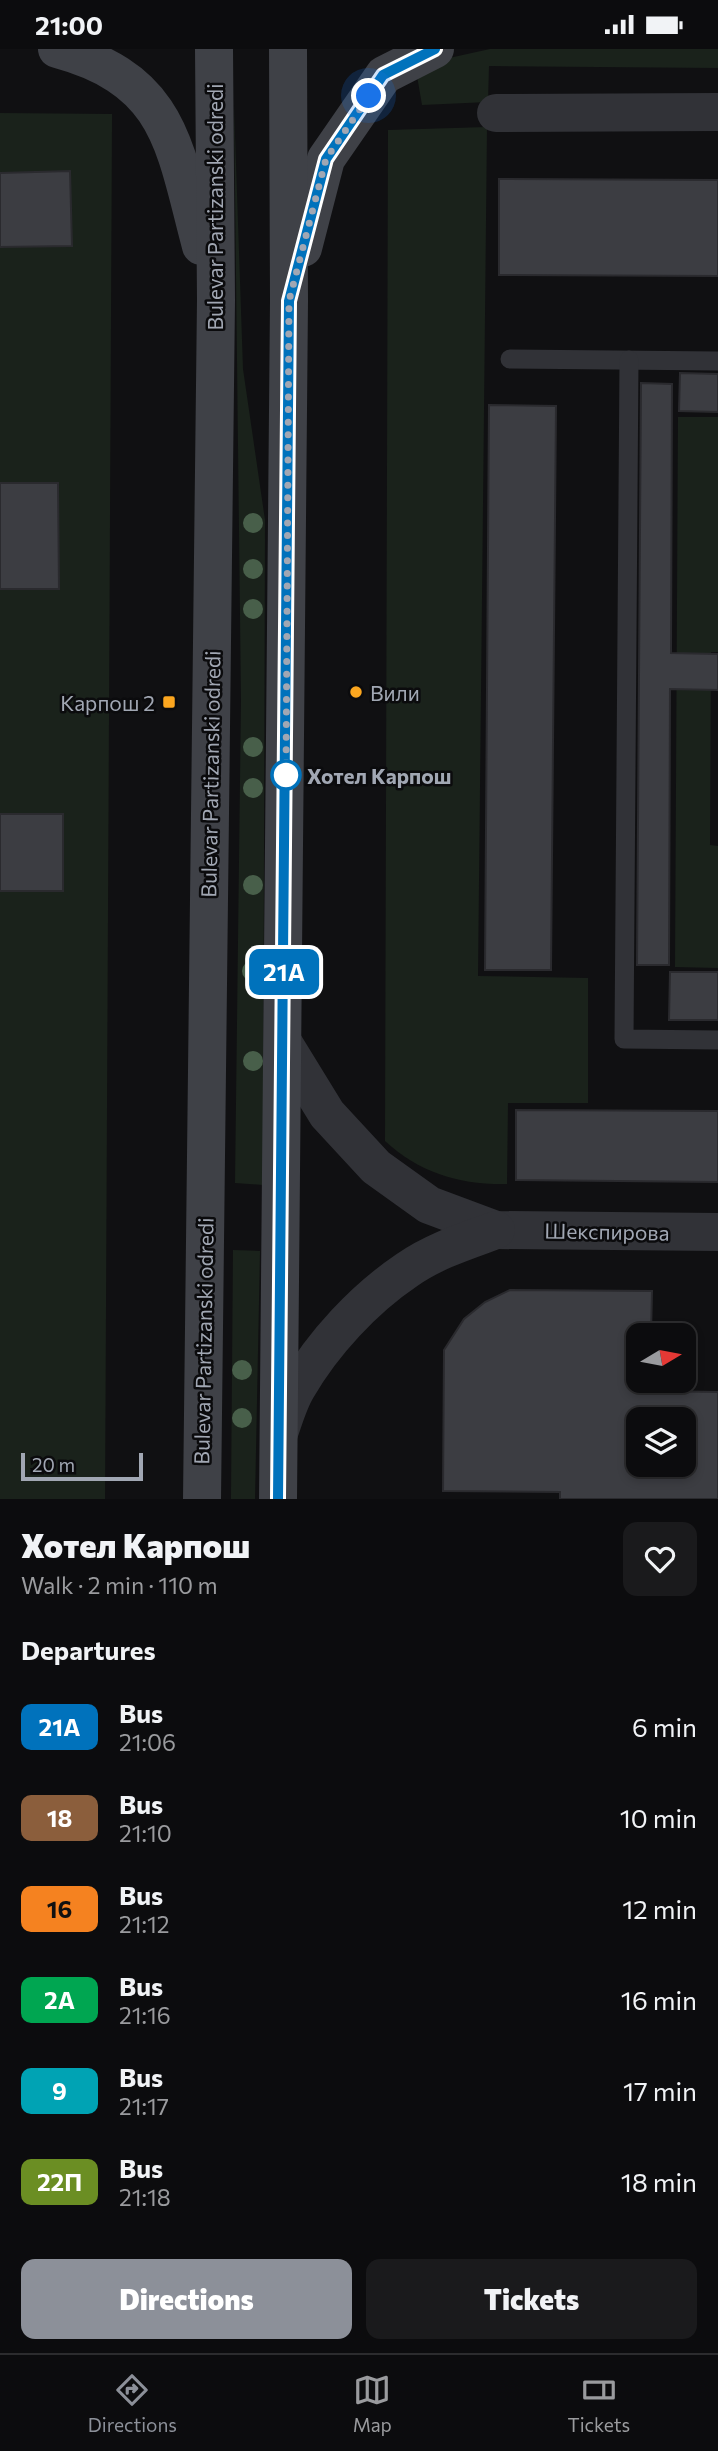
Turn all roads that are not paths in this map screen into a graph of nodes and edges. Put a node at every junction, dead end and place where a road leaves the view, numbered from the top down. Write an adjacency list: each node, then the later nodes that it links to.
1 (57, 49): 7 (street)
2 (214, 49): 7 (street, Bulevar Partizanski odredi)
3 (288, 49): 8 (street)
4 (435, 49): 8 (street)
5 (718, 112): 6 (street)
6 (496, 113)
7 (216, 300): 17 (street, Bulevar Partizanski odredi)
8 (289, 301): 13 (street)
9 (510, 359): 10 (lane)
10 (629, 360): 11 (lane); 12 (lane)
11 (718, 361)
12 (718, 1040)
13 (284, 1044): 14 (street, Шекспирова); 16 (street)
14 (496, 1230): 15 (street, Шекспирова); 16 (street, Шекспирова)
15 (718, 1232)
16 (279, 1434): 18 (street)
17 (202, 1499)
18 (278, 1499)

